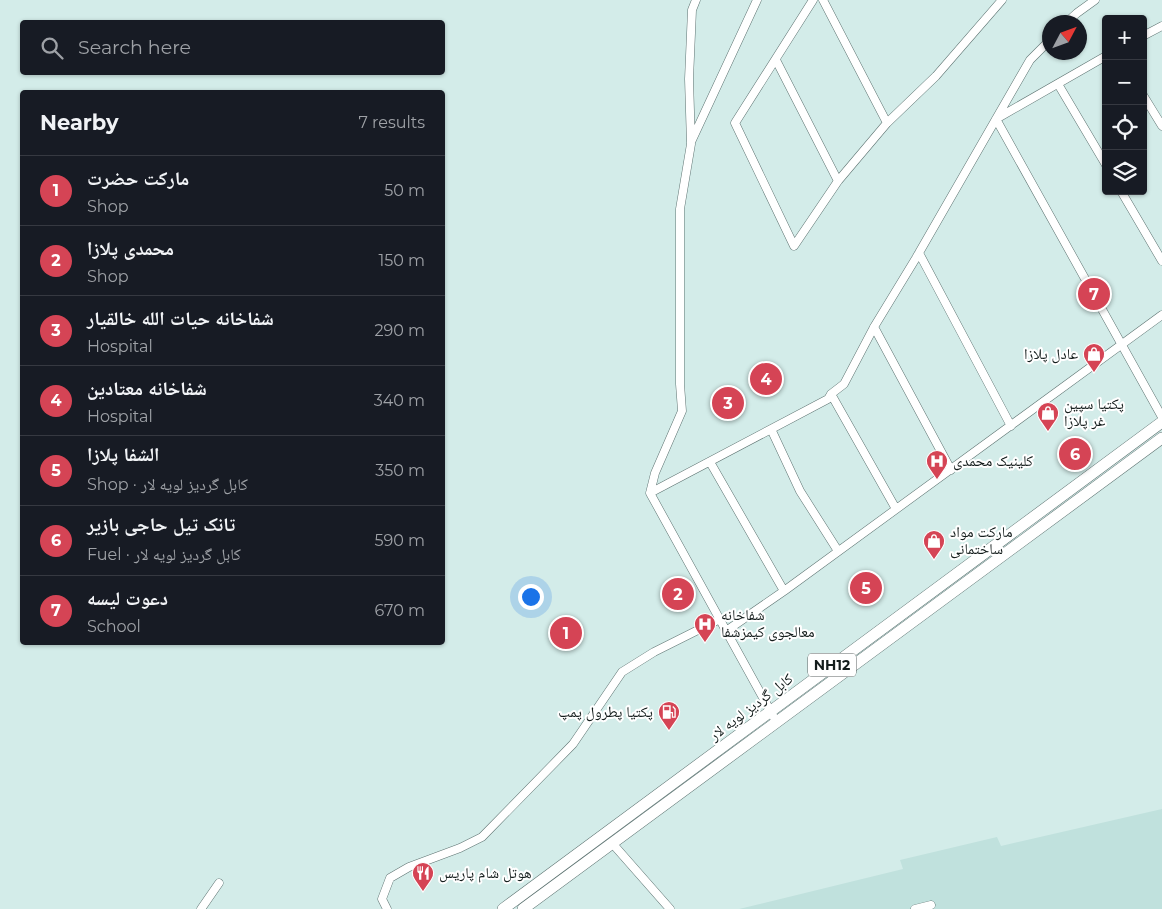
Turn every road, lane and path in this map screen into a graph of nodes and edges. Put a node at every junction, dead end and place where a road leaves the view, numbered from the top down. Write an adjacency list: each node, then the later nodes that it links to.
1 (696, 0): 18 (street)
2 (757, 0): 18 (street)
3 (813, 0): 12 (street)
4 (823, 0): 16 (street)
5 (1002, 0): 16 (street)
6 (1095, 0): 7 (street)
7 (1075, 15)
8 (1162, 26): 9 (street)
9 (1147, 34)
10 (1042, 48): 15 (street)
11 (1102, 58): 13 (street)
12 (776, 60): 20 (street); 20 (street)
13 (1058, 84): 15 (street); 19 (street)
14 (1147, 102): 17 (street)
15 (996, 119): 22 (street); 26 (street)
16 (887, 123): 20 (street)
17 (1162, 126)
18 (691, 144): 35 (street)
19 (1102, 158)
20 (838, 181)
21 (1123, 195): 23 (street)
22 (919, 253): 25 (street); 30 (street)
23 (1162, 261)
24 (1162, 314): 26 (street)
25 (874, 327): 27 (street); 34 (street)
26 (1121, 344): 28 (street); 30 (street)
27 (831, 394): 31 (street); 36 (street)
28 (1162, 417)
29 (1162, 422): 41 (highway, کابل گردیز لویه لار / NH12)
30 (1011, 426): 34 (street)
31 (771, 429): 33 (street); 37 (street)
32 (1162, 438): 42 (highway, کابل گردیز لویه لار / NH12)
33 (710, 462): 35 (street); 38 (street)
34 (951, 470): 36 (street)
35 (650, 493): 39 (street)
36 (896, 509): 37 (street)
37 (838, 551): 38 (street)
38 (784, 591): 40 (street)
39 (720, 619): 40 (street); 47 (street)
40 (726, 631): 41 (street)
41 (770, 711): 42 (street); 48 (highway, کابل گردیز لویه لار / NH12)
42 (777, 723): 43 (highway, کابل گردیز لویه لار / NH12)
43 (612, 843): 49 (highway, کابل گردیز لویه لار / NH12); 50 (street)
44 (219, 883): 46 (street)
45 (931, 905): 51 (street)
46 (201, 909)
47 (387, 909)
48 (503, 909)
49 (523, 909)
50 (670, 909)
51 (915, 909)

